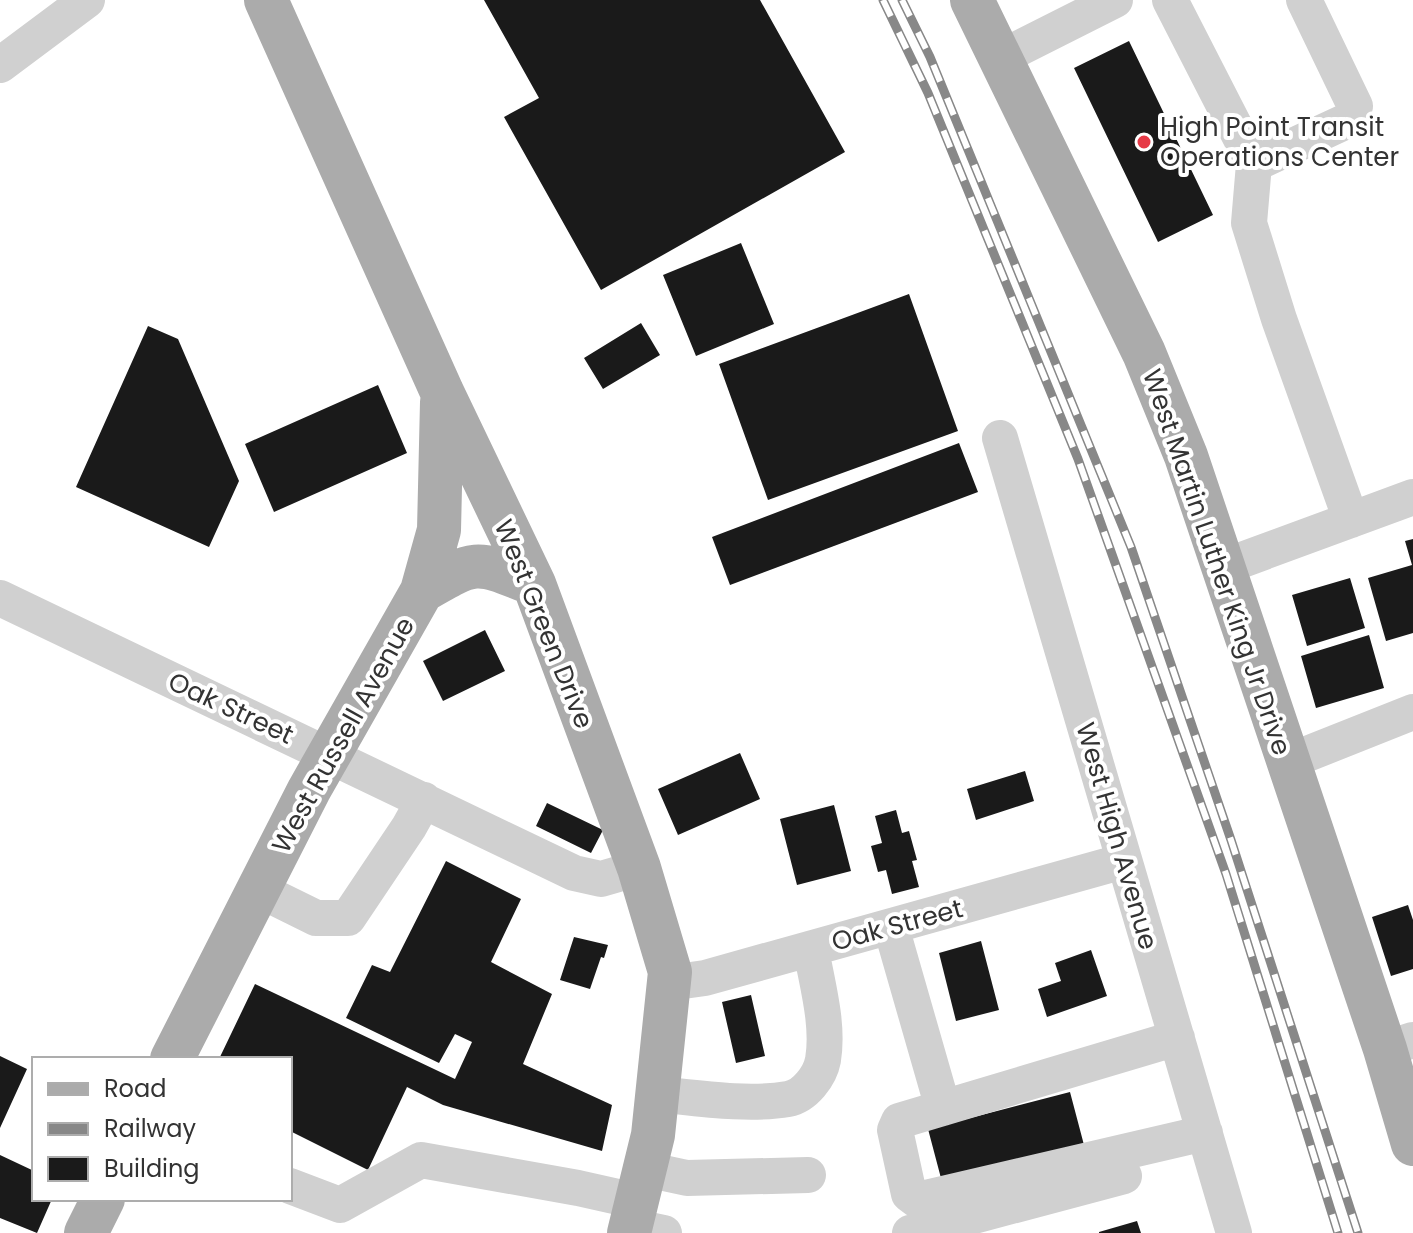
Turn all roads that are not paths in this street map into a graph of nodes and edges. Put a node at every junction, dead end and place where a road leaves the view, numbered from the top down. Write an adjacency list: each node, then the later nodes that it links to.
1 (87, 0): 8 (street)
2 (266, 0): 10 (main road, West Green Drive)
3 (972, 0): 7 (main road, West Martin Luther King Jr Drive)
4 (1115, 0): 7 (street)
5 (1170, 0): 9 (street)
6 (1304, 0): 9 (street)
7 (1000, 58): 14 (main road, West Martin Luther King Jr Drive)
8 (0, 65)
9 (1254, 164): 13 (street)
10 (442, 392): 15 (main road, West Green Drive); 16 (main road, West Russell Avenue)
11 (1000, 438): 22 (street, West High Avenue)
12 (1413, 497): 13 (street)
13 (1351, 520): 14 (street)
14 (1223, 567): 20 (main road, West Martin Luther King Jr Drive)
15 (534, 584): 16 (main road); 23 (main road, West Green Drive)
16 (422, 591): 19 (main road, West Russell Avenue)
17 (0, 598): 19 (street, Oak Street)
18 (1413, 712): 20 (street)
19 (330, 754): 21 (street, Oak Street); 24 (main road, West Russell Avenue)
20 (1287, 762): 29 (main road, West Martin Luther King Jr Drive)
21 (424, 800): 23 (street, Oak Street); 24 (street)
22 (1124, 861): 25 (street, Oak Street); 28 (street, West High Avenue)
23 (639, 868): 27 (main road, West Green Drive)
24 (259, 890): 30 (main road, West Russell Avenue)
25 (891, 927): 26 (street, Oak Street); 32 (street)
26 (811, 949): 27 (street, Oak Street); 31 (street)
27 (669, 983): 31 (main road, West Green Drive)
28 (1177, 1038): 32 (street); 33 (street, West High Avenue)
29 (1399, 1044): 34 (main road, West Martin Luther King Jr Drive)
30 (173, 1057)
31 (657, 1094): 38 (main road, West Green Drive)
32 (943, 1108): 33 (street)
33 (1208, 1143): 40 (street); 41 (street, West High Avenue)
34 (1413, 1144)
35 (808, 1175): 38 (street)
36 (292, 1187): 38 (street)
37 (102, 1201): 39 (main road)
38 (641, 1212)
39 (86, 1233)
40 (910, 1233)
41 (1234, 1233)

